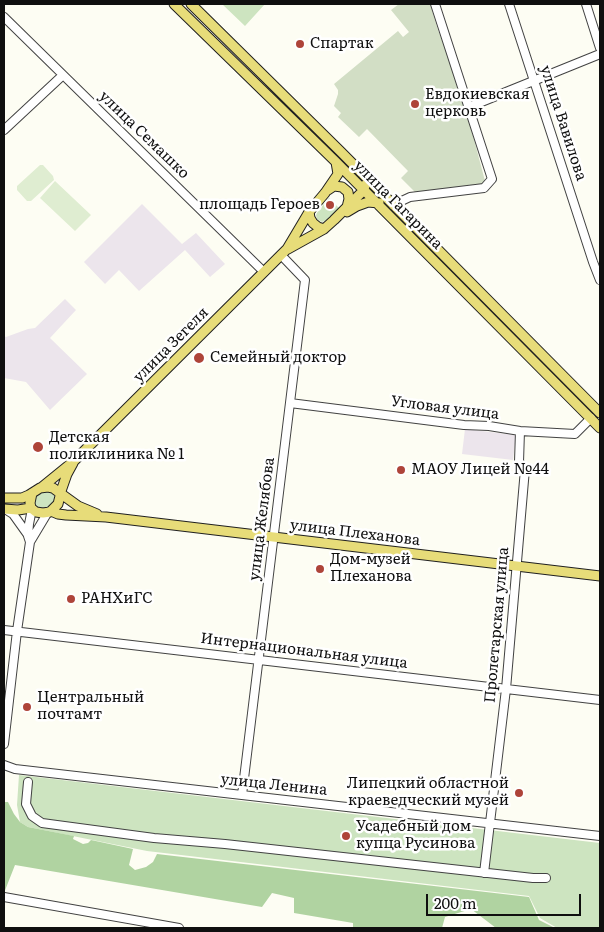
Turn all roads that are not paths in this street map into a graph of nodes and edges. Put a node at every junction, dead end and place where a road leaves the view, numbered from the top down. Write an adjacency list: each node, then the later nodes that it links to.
1 (174, 4): 13 (main road, улица Гагарина)
2 (190, 4): 14 (main road, улица Гагарина)
3 (435, 4): 11 (street)
4 (509, 4): 10 (street, улица Вавилова)
5 (586, 4): 7 (street)
6 (4, 17): 9 (street, улица Семашко)
7 (600, 48)
8 (600, 54): 10 (street)
9 (63, 75): 12 (street); 24 (street, улица Семашко)
10 (534, 81): 11 (street); 25 (street, улица Вавилова)
11 (469, 107): 18 (street)
12 (4, 130)
13 (336, 162): 15 (main road); 16 (main road, улица Гагарина)
14 (362, 174): 16 (main road); 18 (main road, улица Гагарина)
15 (327, 190): 19 (main road); 20 (main road)
16 (364, 190): 17 (main road, улица Гагарина); 19 (main road)
17 (376, 202): 18 (main road); 21 (main road); 28 (main road, улица Гагарина)
18 (392, 205): 27 (main road, улица Гагарина)
19 (347, 207): 21 (main road)
20 (309, 212): 22 (main road); 23 (main road)
21 (334, 220): 22 (main road)
22 (324, 229): 23 (main road)
23 (284, 252): 24 (main road, улица Зегеля); 26 (street, улица Желябова)
24 (264, 272): 31 (main road, улица Зегеля)
25 (600, 280)
26 (290, 403): 30 (street, Угловая улица); 41 (street, улица Желябова)
27 (600, 413)
28 (591, 418): 29 (main road, улица Гагарина); 30 (street, Угловая улица)
29 (600, 428)
30 (520, 431): 43 (street, Пролетарская улица)
31 (74, 461): 32 (main road, улица Зегеля); 35 (main road, улица Зегеля)
32 (52, 477): 33 (main road, улица Зегеля); 35 (main road)
33 (42, 487): 34 (main road); 35 (main road)
34 (32, 494): 36 (main road); 37 (main road)
35 (60, 494): 39 (main road); 40 (main road, улица Плеханова)
36 (4, 498)
37 (32, 508): 38 (main road); 39 (main road); 42 (street)
38 (4, 509): 42 (street)
39 (50, 512): 40 (main road, улица Плеханова); 42 (street)
40 (106, 517): 41 (main road, улица Плеханова)
41 (274, 537): 43 (main road, улица Плеханова); 47 (street, улица Желябова)
42 (29, 539): 46 (street)
43 (516, 566): 44 (main road, улица Плеханова); 48 (street, Пролетарская улица)
44 (600, 576)
45 (4, 630): 46 (street, Интернациональная улица)
46 (17, 631): 47 (street, Интернациональная улица); 50 (street)
47 (258, 660): 48 (street, Интернациональная улица); 53 (street, улица Желябова)
48 (506, 688): 49 (street, Интернациональная улица); 54 (street, Пролетарская улица)
49 (600, 700)
50 (4, 744)
51 (4, 765): 53 (street, улица Ленина)
52 (28, 782): 56 (street)
53 (242, 795): 54 (street, улица Ленина)
54 (490, 824): 55 (street, улица Ленина); 56 (street, Пролетарская улица)
55 (600, 836)
56 (484, 873): 57 (street)
57 (546, 878)
58 (4, 897): 59 (street)
59 (179, 928)

